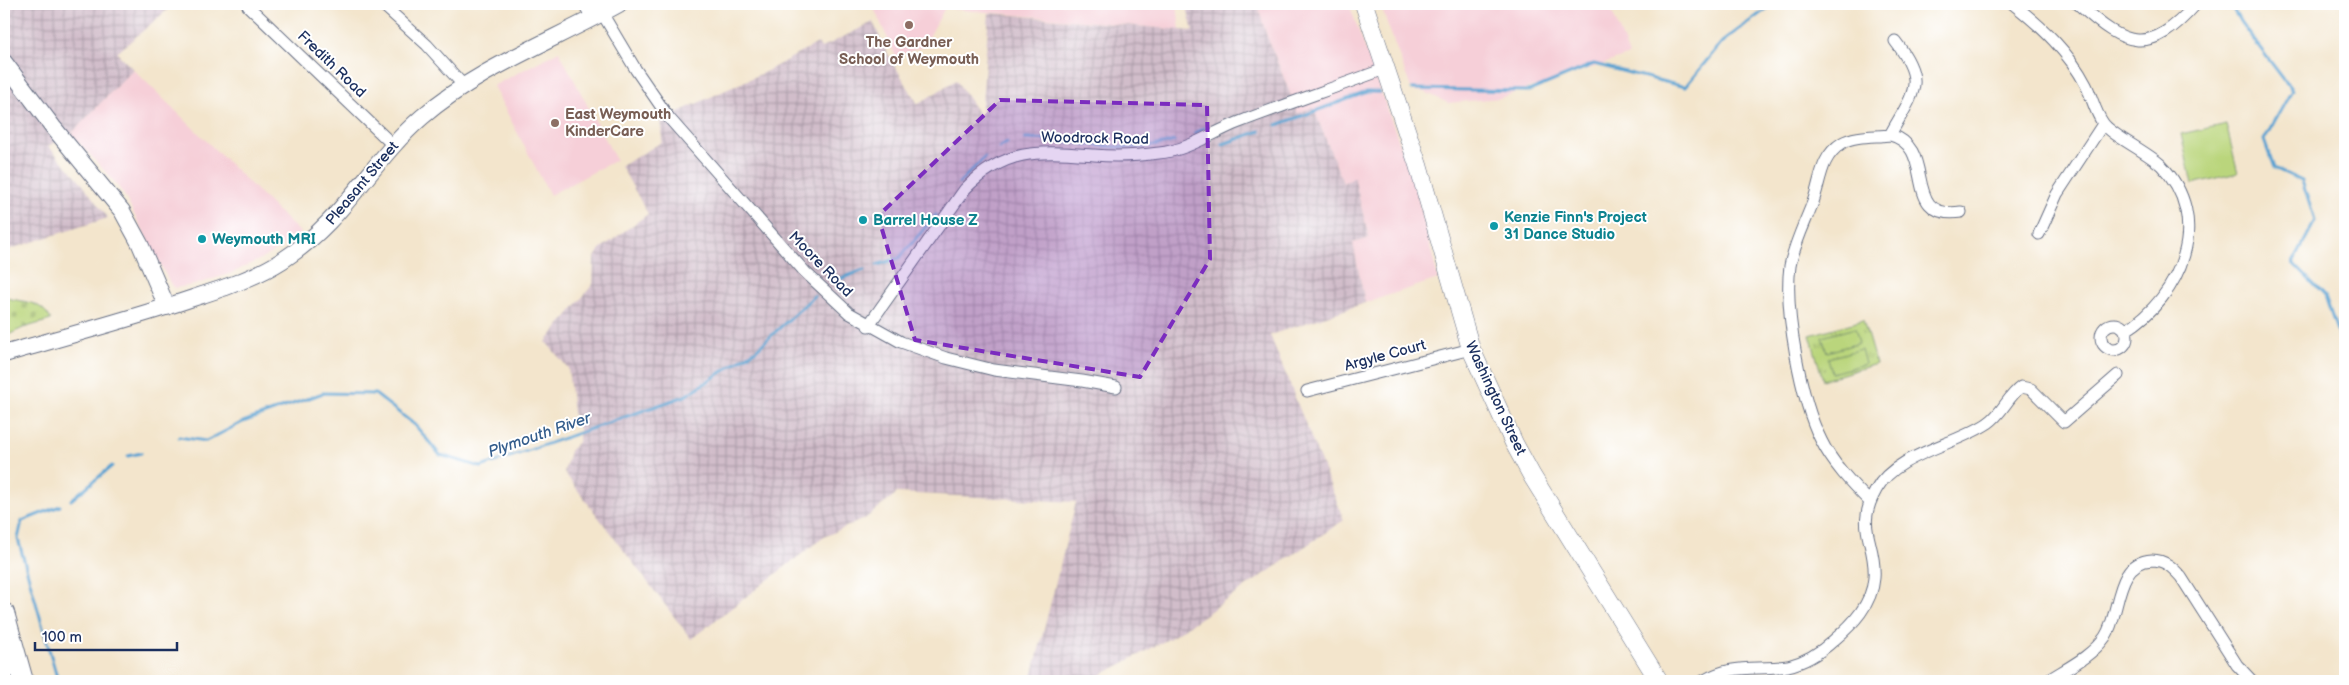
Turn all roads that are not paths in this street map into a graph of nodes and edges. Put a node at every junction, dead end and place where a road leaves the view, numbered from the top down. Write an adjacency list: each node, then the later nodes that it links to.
1 (382, 4): 13 (street)
2 (584, 4): 9 (street, Moore Road)
3 (619, 4): 9 (main road, Pleasant Street)
4 (1364, 4): 12 (main road, Washington Street)
5 (2013, 4): 14 (street)
6 (2078, 4): 7 (street)
7 (2196, 4)
8 (248, 6): 16 (street, Fredith Road)
9 (597, 16): 13 (main road, Pleasant Street); 20 (street, Moore Road)
10 (1895, 41): 15 (street)
11 (4, 62): 19 (main road)
12 (1387, 68): 20 (street, Woodrock Road); 22 (main road, Washington Street)
13 (464, 86): 16 (main road, Pleasant Street)
14 (2103, 124): 18 (street); 21 (street)
15 (1890, 135): 17 (street); 27 (street)
16 (394, 145): 19 (main road, Pleasant Street)
17 (1961, 212)
18 (2040, 234)
19 (167, 307): 23 (main road, Pleasant Street)
20 (868, 326): 25 (street, Moore Road)
21 (2125, 331)
22 (1471, 349): 26 (street, Argyle Court); 30 (main road, Washington Street)
23 (4, 354)
24 (2118, 375): 27 (street)
25 (1116, 388)
26 (1306, 391)
27 (1870, 502): 31 (street)
28 (4, 613): 29 (highway)
29 (23, 681)
30 (1659, 681)
31 (1703, 681)
32 (2047, 681): 33 (street)
33 (2252, 681)

